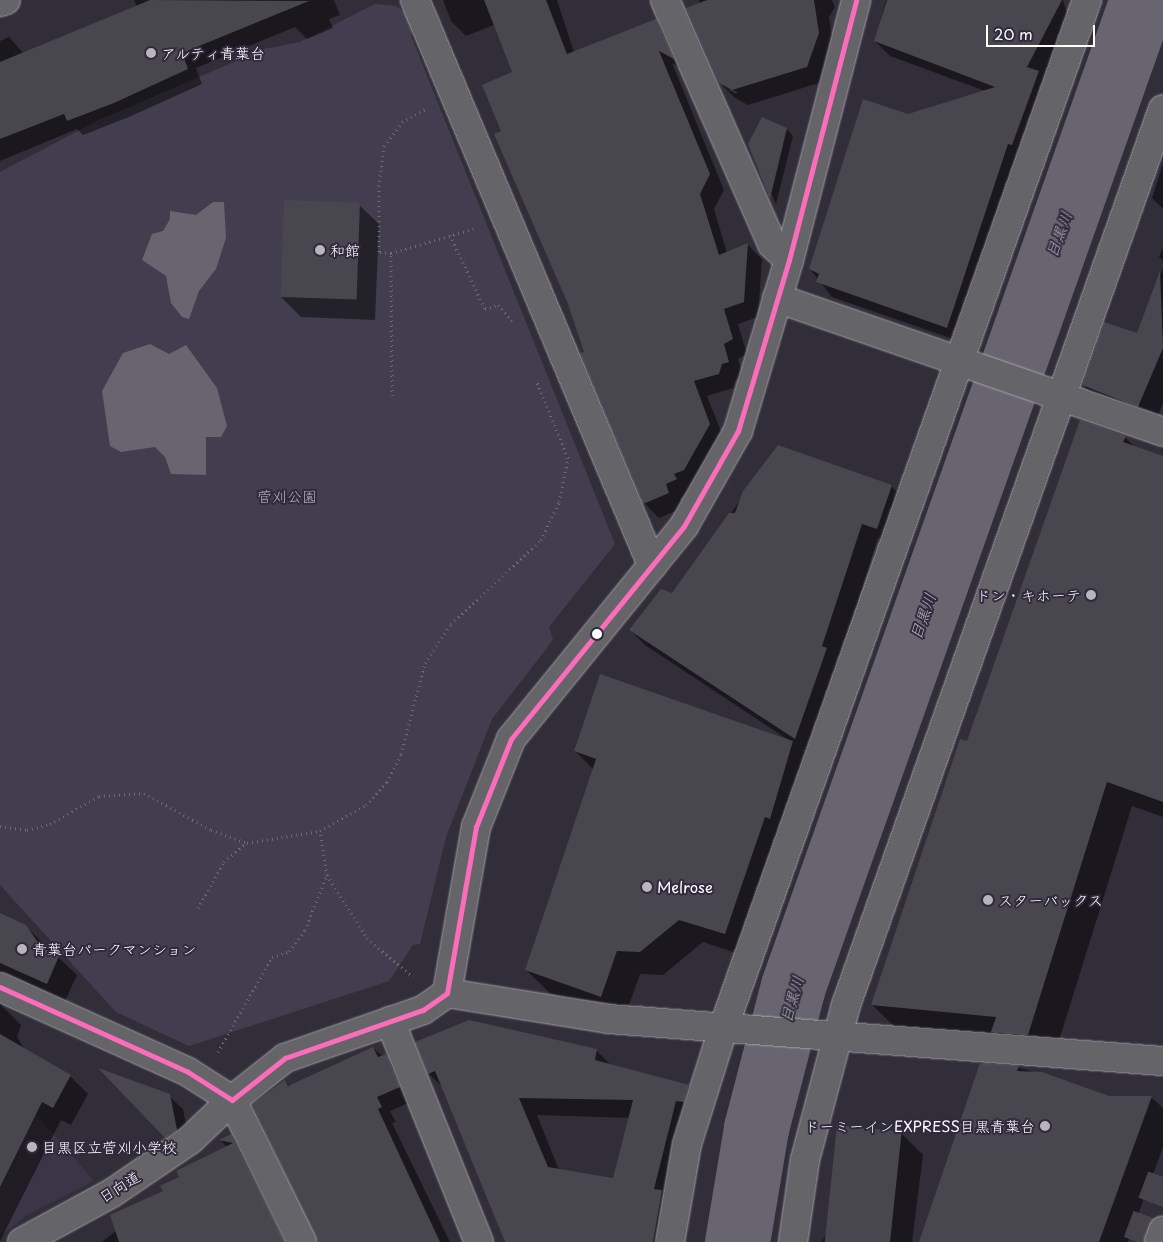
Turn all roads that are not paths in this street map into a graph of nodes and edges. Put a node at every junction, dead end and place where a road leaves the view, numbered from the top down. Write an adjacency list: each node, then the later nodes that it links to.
1 (6, 0): 6 (street)
2 (416, 0): 13 (street)
3 (665, 0): 8 (street)
4 (856, 0): 8 (street)
5 (1087, 0): 10 (street)
6 (0, 2)
7 (1163, 110): 11 (street)
8 (789, 260): 9 (street)
9 (778, 298): 10 (street); 13 (street)
10 (966, 361): 11 (street); 17 (street)
11 (1054, 393): 12 (street); 18 (street)
12 (1163, 432)
13 (652, 565): 15 (street)
14 (0, 987): 20 (street)
15 (447, 993): 16 (street, 日向道); 17 (street)
16 (390, 1022): 20 (street, 日向道); 25 (street)
17 (732, 1026): 18 (street); 26 (street)
18 (831, 1033): 19 (street); 27 (street)
19 (1163, 1061)
20 (232, 1100): 22 (street, 日向道); 24 (street)
21 (1163, 1231): 28 (street)
22 (54, 1234): 23 (street, 日向道)
23 (22, 1242)
24 (302, 1242)
25 (479, 1242)
26 (670, 1242)
27 (793, 1242)
28 (1159, 1242)

